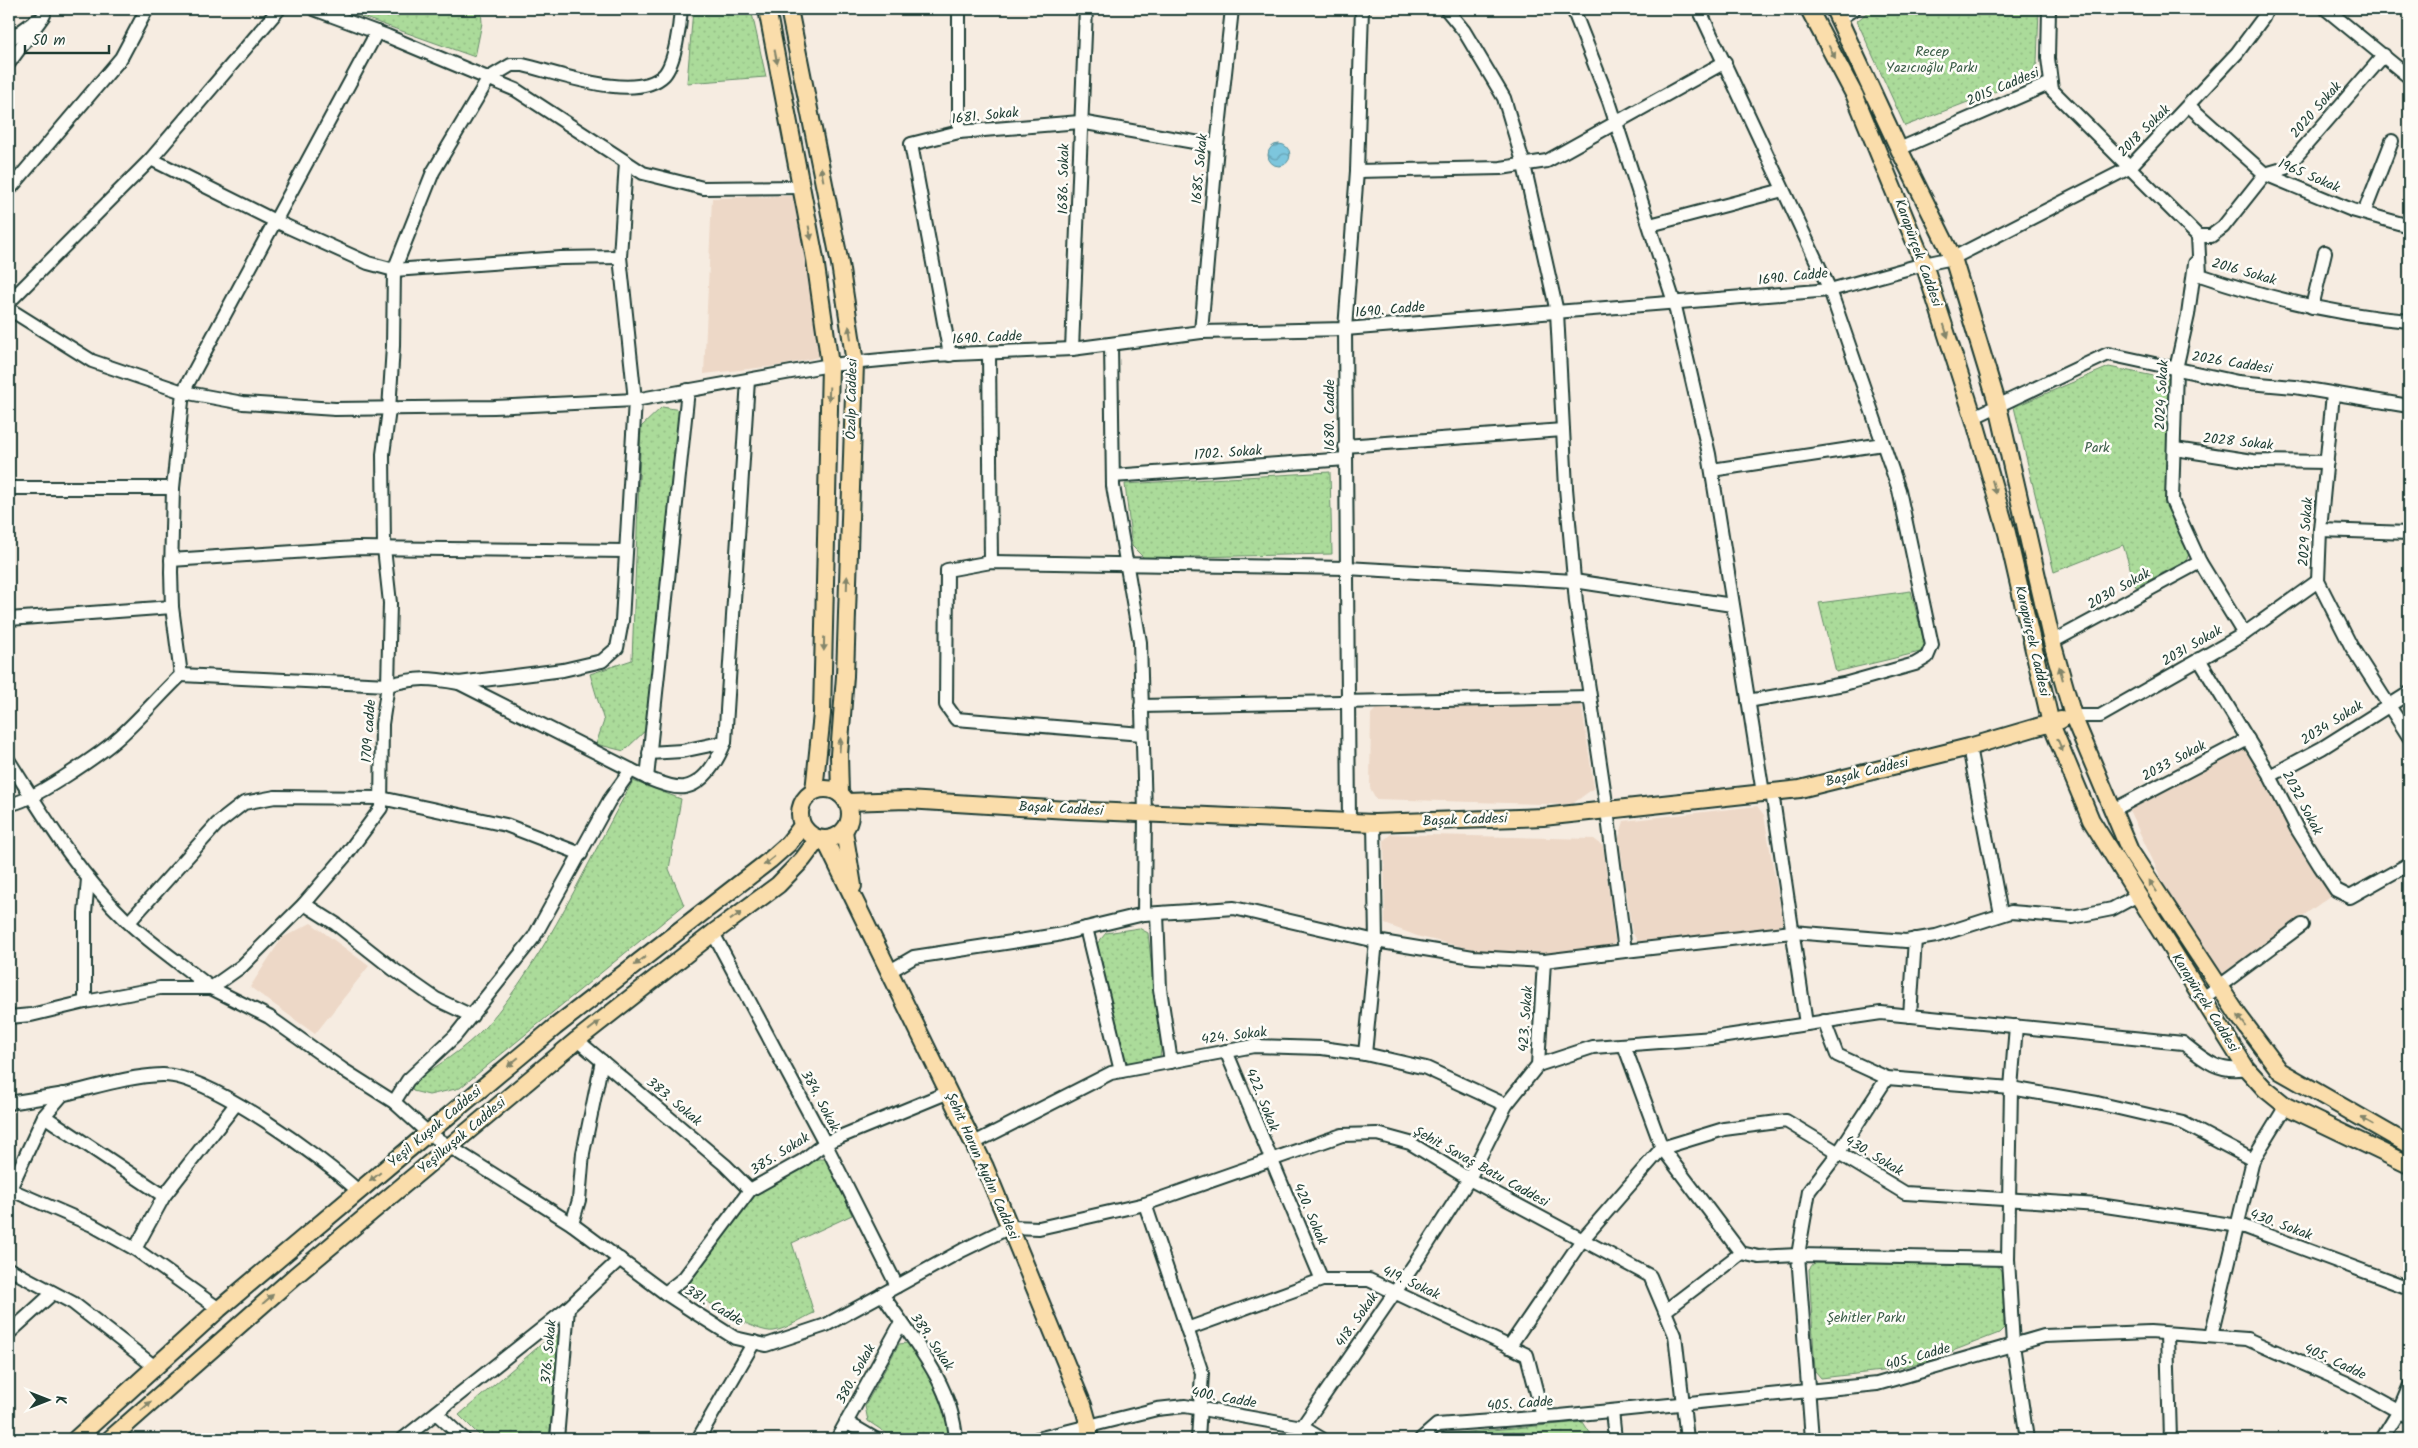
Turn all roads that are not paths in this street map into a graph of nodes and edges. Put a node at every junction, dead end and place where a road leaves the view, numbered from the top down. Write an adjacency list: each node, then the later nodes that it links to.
1 (147, 9): 43 (street)
2 (279, 9): 36 (street)
3 (314, 9): 21 (street)
4 (681, 9): 26 (street)
5 (767, 9): 42 (main road, Özalp Caddesi, one-way to 42)
6 (789, 9): 68 (main road, Özalp Caddesi, one-way to 6)
7 (959, 9): 32 (street)
8 (1086, 9): 30 (street, 1686. Sokak)
9 (1232, 9): 34 (street, 1685. Sokak)
10 (1361, 9): 40 (street, 1680. Cadde)
11 (1446, 9): 38 (street)
12 (1573, 9): 31 (street)
13 (1699, 9): 24 (street)
14 (1809, 9): 53 (main road, Karapürçek Caddesi, one-way to 53)
15 (1854, 9): 20 (street)
16 (2050, 9): 28 (street, 2015 Caddesi)
17 (2267, 9): 29 (street, 2018 Sokak)
18 (2326, 9): 23 (street)
19 (47, 12): 22 (street); 25 (street)
20 (1837, 14): 35 (main road, Karapürçek Caddesi)
21 (377, 32): 26 (street); 46 (street)
22 (9, 40)
23 (2384, 55): 27 (street); 41 (street, 2020 Sokak)
24 (1725, 62): 31 (street); 44 (street)
25 (9, 63)
26 (489, 78): 37 (street); 54 (street)
27 (2409, 78)
28 (2051, 84): 35 (street, 2015 Caddesi); 39 (street)
29 (2189, 106): 39 (street, 2018 Sokak); 41 (street, 1965 Sokak)
30 (1080, 122): 32 (street, 1681. Sokak); 34 (street, 1681. Sokak); 65 (street, 1686. Sokak)
31 (1616, 123): 38 (street); 47 (street)
32 (958, 132): 67 (street, 1681. Sokak)
33 (2392, 141): 45 (street)
34 (1217, 146): 63 (street, 1685. Sokak)
35 (1899, 149): 52 (main road, Karapürçek Caddesi)
36 (151, 158): 46 (street); 56 (street)
37 (626, 162): 42 (street); 51 (street)
38 (1524, 165): 40 (street); 60 (street)
39 (2129, 168): 49 (street); 52 (street, 2018 Sokak)
40 (1358, 171): 62 (street, 1680. Cadde)
41 (2266, 174): 45 (street, 1965 Sokak); 49 (street)
42 (801, 187): 69 (main road, Özalp Caddesi, one-way to 69)
43 (9, 190)
44 (1782, 190): 47 (street); 55 (street)
45 (2364, 213): 48 (street, 1965 Sokak)
46 (275, 221): 54 (street); 73 (street)
47 (1650, 225): 57 (street)
48 (2409, 226)
49 (2198, 236): 58 (street, 2016 Sokak); 70 (street, 2024 Sokak)
50 (2325, 252): 58 (street)
51 (620, 256): 54 (street); 75 (street)
52 (1953, 258): 53 (street, 2018 Sokak); 76 (main road, Karapürçek Caddesi)
53 (1924, 264): 55 (street, 1690. Cadde); 79 (main road, Karapürçek Caddesi, one-way to 79)
54 (394, 270): 78 (street, 1709 cadde)
55 (1830, 290): 57 (street, 1690. Cadde); 81 (street)
56 (9, 302)
57 (1674, 302): 60 (street, 1690. Cadde); 85 (street)
58 (2312, 307): 61 (street, 2016 Sokak)
59 (9, 309): 73 (street, 1690. Cadde)
60 (1556, 312): 62 (street, 1690. Cadde); 80 (street)
61 (2409, 321)
62 (1345, 329): 63 (street, 1690. Cadde); 83 (street, 1680. Cadde)
63 (1201, 332): 64 (street, 1690. Cadde)
64 (1111, 344): 65 (street, 1690. Cadde); 86 (street)
65 (1072, 349): 66 (street, 1690. Cadde)
66 (989, 353): 67 (street, 1690. Cadde); 94 (street)
67 (950, 355): 68 (street, 1690. Cadde)
68 (855, 363): 69 (street, 1690. Cadde); 131 (main road, Özalp Caddesi, one-way to 68)
69 (830, 365): 71 (street, 1690. Cadde); 127 (main road, Özalp Caddesi, one-way to 127)
70 (2176, 369): 74 (street, 2026 Caddesi); 76 (street, 2026 Caddesi); 82 (street, 2024 Sokak)
71 (748, 380): 72 (street, 1690. Cadde); 120 (street)
72 (688, 390): 75 (street, 1690. Cadde); 122 (street)
73 (183, 392): 78 (street, 1690. Cadde); 88 (street)
74 (2333, 394): 77 (street, 2026 Caddesi); 84 (street, 2029 Sokak)
75 (635, 400): 78 (street, 1690. Cadde); 92 (street)
76 (1998, 406): 79 (street, 2026 Caddesi); 104 (main road, Karapürçek Caddesi)
77 (2409, 406)
78 (389, 410): 91 (street, 1709 cadde)
79 (1974, 417): 116 (main road, Karapürçek Caddesi, one-way to 116)
80 (1563, 430): 83 (street, 1702. Sokak); 98 (street)
81 (1882, 444): 85 (street); 112 (street)
82 (2175, 449): 84 (street, 2028 Sokak); 95 (street, 2024 Sokak)
83 (1345, 453): 86 (street, 1702. Sokak); 97 (street, 1680. Cadde)
84 (2327, 462): 89 (street, 2029 Sokak)
85 (1712, 470): 100 (street)
86 (1113, 476): 96 (street)
87 (9, 488): 88 (street)
88 (173, 488): 93 (street)
89 (2320, 530): 90 (street); 99 (street, 2029 Sokak)
90 (2409, 533)
91 (384, 548): 92 (street); 93 (street); 108 (street, 1709 cadde)
92 (626, 551): 107 (street)
93 (171, 560): 101 (street)
94 (991, 562): 96 (street); 117 (street)
95 (2200, 562): 103 (street, 2024 Sokak); 104 (street, 2030 Sokak)
96 (1127, 565): 97 (street); 114 (street)
97 (1346, 568): 98 (street); 111 (street, 1680. Cadde)
98 (1574, 581): 100 (street); 110 (street)
99 (2318, 581): 103 (street, 2031 Sokak); 113 (street, 2029 Sokak)
100 (1732, 605): 112 (street)
101 (172, 607): 102 (street); 106 (street)
102 (9, 619)
103 (2244, 634): 105 (street, 2031 Sokak)
104 (2052, 642): 115 (main road, Karapürçek Caddesi, one-way to 104)
105 (2199, 659): 115 (street, 2031 Sokak); 119 (street, 2032 Sokak)
106 (181, 675): 108 (street); 129 (street)
107 (459, 683): 108 (street); 124 (street)
108 (388, 685): 130 (street, 1709 cadde)
109 (2409, 693): 113 (street, 2034 Sokak)
110 (1589, 697): 111 (street); 133 (street)
111 (1347, 701): 114 (street); 136 (street, 1680. Cadde)
112 (1748, 701): 128 (street)
113 (2388, 704): 118 (street, 2029 Sokak); 125 (street, 2034 Sokak)
114 (1141, 706): 117 (street)
115 (2073, 716): 116 (main road, Başak Caddesi); 134 (main road, Karapürçek Caddesi)
116 (2051, 724): 121 (main road, Başak Caddesi); 144 (main road, Karapürçek Caddesi, one-way to 144)
117 (1142, 734): 135 (street)
118 (2409, 737)
119 (2248, 739): 125 (street, 2032 Sokak); 134 (street, 2033 Sokak)
120 (725, 742): 122 (street); 126 (street)
121 (1969, 747): 128 (main road, Başak Caddesi); 149 (street)
122 (649, 753): 126 (street)
123 (9, 761): 129 (street)
124 (631, 770): 126 (street); 141 (street)
125 (2270, 776): 142 (street, 2032 Sokak)
126 (647, 778)
127 (814, 792): 131 (main road); 138 (main road)
128 (1768, 792): 133 (main road, Başak Caddesi); 153 (street)
129 (31, 796): 132 (street); 143 (street)
130 (381, 798): 141 (street); 146 (street, 1709 cadde); 150 (street)
131 (844, 798): 135 (main road, Başak Caddesi); 139 (main road)
132 (9, 804)
133 (1608, 810): 137 (main road, Başak Caddesi); 157 (street)
134 (2113, 810): 160 (main road, Karapürçek Caddesi, one-way to 134)
135 (1145, 813): 136 (main road, Başak Caddesi); 147 (street)
136 (1348, 822): 137 (main road, Başak Caddesi)
137 (1374, 823): 156 (street)
138 (802, 826): 140 (main road); 189 (main road, Yeşil Kuşak Caddesi, one-way to 189)
139 (844, 831): 140 (main road); 145 (main road, Şehit Harun Aydın Caddesi)
140 (821, 840): 145 (main road, Şehit Harun Aydın Caddesi); 154 (main road, Yeşilkuşak Caddesi, one-way to 140)
141 (581, 854): 164 (street)
142 (2409, 864)
143 (88, 879): 150 (street); 163 (street)
144 (2138, 895): 149 (street); 162 (main road, Karapürçek Caddesi)
145 (855, 900): 159 (main road, Şehit Harun Aydın Caddesi)
146 (304, 904): 161 (street, 1709 cadde); 164 (street)
147 (1144, 914): 148 (street); 152 (street)
148 (1157, 914): 156 (street); 175 (street)
149 (2001, 914): 155 (street)
150 (129, 922): 161 (street)
151 (2302, 925): 160 (street)
152 (1086, 928): 159 (street); 178 (street)
153 (1792, 932): 155 (street); 157 (street); 168 (street)
154 (713, 933): 170 (main road, Yeşilkuşak Caddesi, one-way to 154); 190 (street, 384. Sokak)
155 (1915, 939): 165 (street)
156 (1376, 941): 158 (street); 173 (street)
157 (1625, 951): 158 (street)
158 (1544, 961): 176 (street, 423. Sokak)
159 (890, 971): 181 (main road, Şehit Harun Aydın Caddesi)
160 (2218, 986): 162 (street); 192 (main road, Karapürçek Caddesi, one-way to 160)
161 (212, 988): 163 (street); 183 (street, 381. Cadde)
162 (2202, 998): 177 (main road, Karapürçek Caddesi)
163 (84, 1002): 166 (street)
164 (472, 1016): 183 (street)
165 (1910, 1016): 167 (street); 169 (street)
166 (9, 1017)
167 (1824, 1021): 168 (street); 179 (street)
168 (1806, 1024): 171 (street)
169 (2016, 1026): 177 (street); 180 (street)
170 (577, 1040): 174 (street, 383. Sokak); 193 (main road, Yeşilkuşak Caddesi)
171 (1624, 1045): 176 (street); 194 (street)
172 (1226, 1051): 173 (street, 424. Sokak); 175 (street, 424. Sokak); 197 (street, 422. Sokak)
173 (1364, 1054): 186 (street, 424. Sokak)
174 (602, 1061): 201 (street, 383. Sokak); 206 (street)
175 (1171, 1062): 178 (street, 424. Sokak)
176 (1538, 1065): 186 (street, 423. Sokak)
177 (2246, 1068): 187 (main road, Karapürçek Caddesi)
178 (1121, 1071): 191 (street, 424. Sokak)
179 (1887, 1078): 180 (street); 195 (street)
180 (2011, 1088): 196 (street); 204 (street)
181 (948, 1092): 190 (street, 385. Sokak); 191 (main road, Şehit Harun Aydın Caddesi)
182 (63, 1094): 184 (street); 185 (street); 188 (street)
183 (394, 1102): 189 (street, 381. Cadde)
184 (9, 1103)
185 (236, 1104): 202 (street); 203 (street)
186 (1506, 1105): 199 (street, 423. Sokak)
187 (2286, 1106): 196 (street); 198 (main road, Karapürçek Caddesi)
188 (44, 1116): 200 (street); 203 (street)
189 (428, 1133): 193 (street, 381. Cadde); 202 (main road, Yeşil Kuşak Caddesi, one-way to 202)
190 (826, 1143): 201 (street, 385. Sokak); 217 (street, 384. Sokak)
191 (974, 1143): 208 (main road, Şehit Harun Aydın Caddesi)
192 (2409, 1145)
193 (451, 1146): 206 (street, 381. Cadde); 247 (main road, Yeşilkuşak Caddesi, one-way to 193)
194 (1662, 1148): 195 (street, 430. Sokak); 209 (street); 211 (street)
195 (1839, 1152): 204 (street, 430. Sokak); 212 (street)
196 (2253, 1160): 207 (street)
197 (1271, 1161): 199 (street, Şehit Savaş Batu Caddesi); 205 (street, Şehit Savaş Batu Caddesi); 216 (street, 420. Sokak)
198 (2409, 1166)
199 (1469, 1179): 209 (street, Şehit Savaş Batu Caddesi); 219 (street, 418. Sokak)
200 (9, 1190): 210 (street)
201 (750, 1190): 221 (street, 385. Sokak)
202 (358, 1191): 224 (main road, Yeşil Kuşak Caddesi)
203 (164, 1196): 210 (street)
204 (2009, 1199): 207 (street, 430. Sokak); 213 (street)
205 (1145, 1204): 208 (street, Şehit Savaş Batu Caddesi); 227 (street)
206 (572, 1224): 214 (street, 381. Cadde)
207 (2237, 1225): 218 (street, 430. Sokak); 230 (street)
208 (1010, 1227): 217 (street, 381. Cadde); 245 (main road, Şehit Harun Aydın Caddesi)
209 (1582, 1240): 225 (street, Şehit Savaş Batu Caddesi); 233 (street)
210 (135, 1249): 224 (street)
211 (1742, 1253): 212 (street); 225 (street)
212 (1798, 1255): 213 (street); 236 (street)
213 (2008, 1258): 232 (street)
214 (620, 1259): 221 (street, 381. Cadde); 223 (street, 376. Sokak)
215 (9, 1270): 220 (street)
216 (1322, 1280): 219 (street, 419. Sokak); 227 (street, 419. Sokak)
217 (897, 1286): 222 (street, 381. Cadde)
218 (2409, 1288)
219 (1395, 1292): 233 (street, 419. Sokak); 244 (street, 418. Sokak)
220 (53, 1293): 228 (street); 234 (street)
221 (665, 1293): 231 (street, 381. Cadde)
222 (882, 1294): 226 (street, 389. Sokak); 231 (street, 381. Cadde)
223 (568, 1308): 240 (street); 250 (street, 376. Sokak)
224 (219, 1309): 234 (main road, Yeşil Kuşak Caddesi)
225 (1665, 1311): 237 (street, Şehit Savaş Batu Caddesi)
226 (902, 1323): 243 (street, 380. Sokak); 254 (street, 389. Sokak)
227 (1187, 1329): 238 (street)
228 (9, 1333)
229 (2167, 1334): 230 (street, 405. Cadde); 232 (street, 405. Cadde); 263 (street)
230 (2211, 1336): 241 (street, 405. Cadde)
231 (754, 1342): 251 (street)
232 (2013, 1345): 236 (street, 405. Cadde); 262 (street)
233 (1509, 1347): 242 (street, 419. Sokak)
234 (155, 1367): 246 (main road, Yeşil Kuşak Caddesi)
235 (2409, 1387): 241 (street)
236 (1807, 1392): 237 (street, 405. Cadde); 261 (street)
237 (1683, 1405): 239 (street, 405. Cadde); 260 (street, Şehit Savaş Batu Caddesi)
238 (1198, 1408): 244 (street, 400. Cadde); 245 (street, 400. Cadde); 256 (street)
239 (1612, 1411): 242 (street, 405. Cadde); 259 (street)
240 (436, 1413): 248 (street); 249 (street)
241 (2404, 1414): 264 (street)
242 (1543, 1418): 258 (street, 405. Cadde)
243 (846, 1422): 252 (street, 380. Sokak); 253 (street)
244 (1302, 1427): 257 (street, 400. Cadde)
245 (1089, 1433): 255 (street, 400. Cadde)
246 (76, 1439)
247 (110, 1439)
248 (403, 1439)
249 (464, 1439)
250 (557, 1439)
251 (698, 1439)
252 (837, 1439)
253 (875, 1439)
254 (956, 1439)
255 (1037, 1439)
256 (1198, 1439)
257 (1322, 1439)
258 (1421, 1439)
259 (1615, 1439)
260 (1687, 1439)
261 (1812, 1439)
262 (2027, 1439)
263 (2170, 1439)
264 (2382, 1439)

